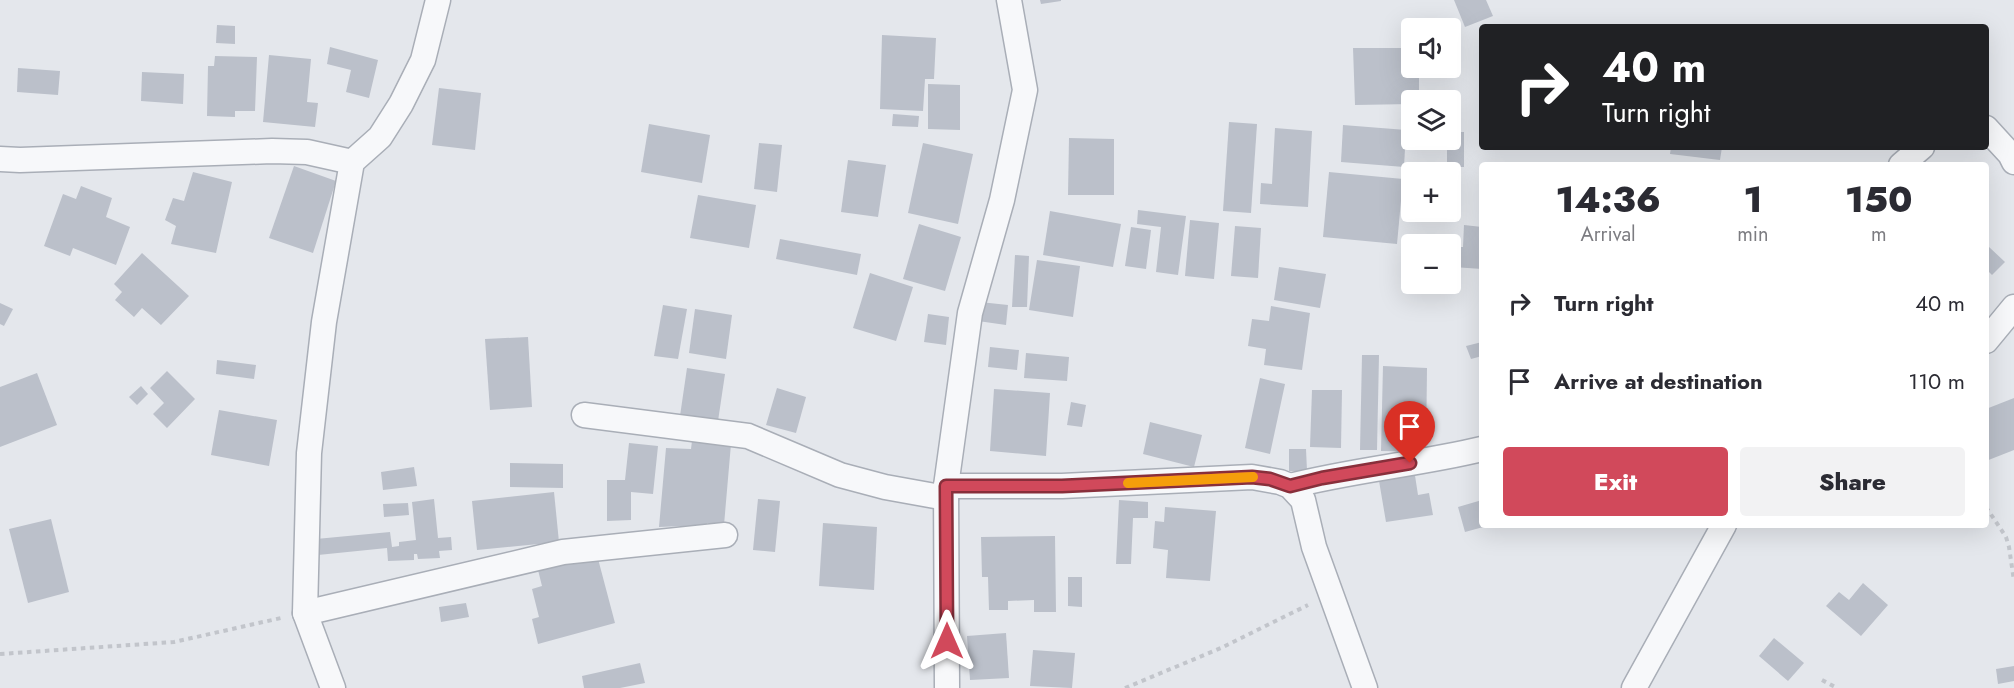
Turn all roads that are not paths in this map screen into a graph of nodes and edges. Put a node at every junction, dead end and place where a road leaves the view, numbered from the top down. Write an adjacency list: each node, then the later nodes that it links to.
1 (438, 0): 6 (street)
2 (1009, 0): 14 (street)
3 (1989, 131): 8 (street)
4 (1918, 150): 7 (street)
5 (0, 159): 6 (street)
6 (352, 162): 17 (street)
7 (1904, 162)
8 (2014, 162)
9 (2014, 307): 10 (street)
10 (1989, 337)
11 (584, 415): 14 (street)
12 (1479, 450): 13 (street)
13 (1290, 486): 14 (street); 20 (street)
14 (946, 492): 19 (street)
15 (1722, 528): 21 (street)
16 (725, 535): 17 (street)
17 (305, 613): 18 (street)
18 (333, 688)
19 (947, 688)
20 (1365, 688)
21 (1635, 688)

